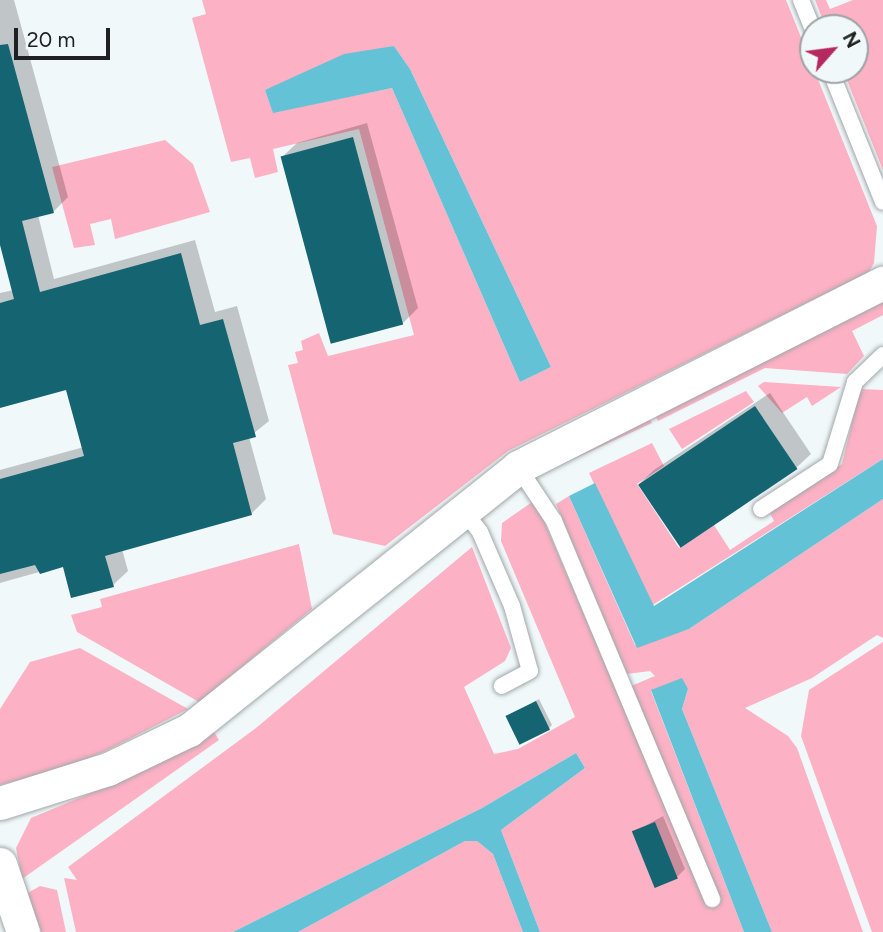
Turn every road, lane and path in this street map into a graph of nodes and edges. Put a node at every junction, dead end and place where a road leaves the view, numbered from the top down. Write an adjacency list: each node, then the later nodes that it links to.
1 (836, 84): 2 (lane)
2 (883, 202)
3 (883, 283): 5 (street)
4 (883, 355): 7 (lane)
5 (518, 467): 6 (street); 11 (lane)
6 (462, 508): 8 (lane); 9 (street)
7 (761, 509)
8 (502, 686)
9 (0, 803)
10 (0, 864): 12 (street)
11 (712, 899)
12 (23, 932)

